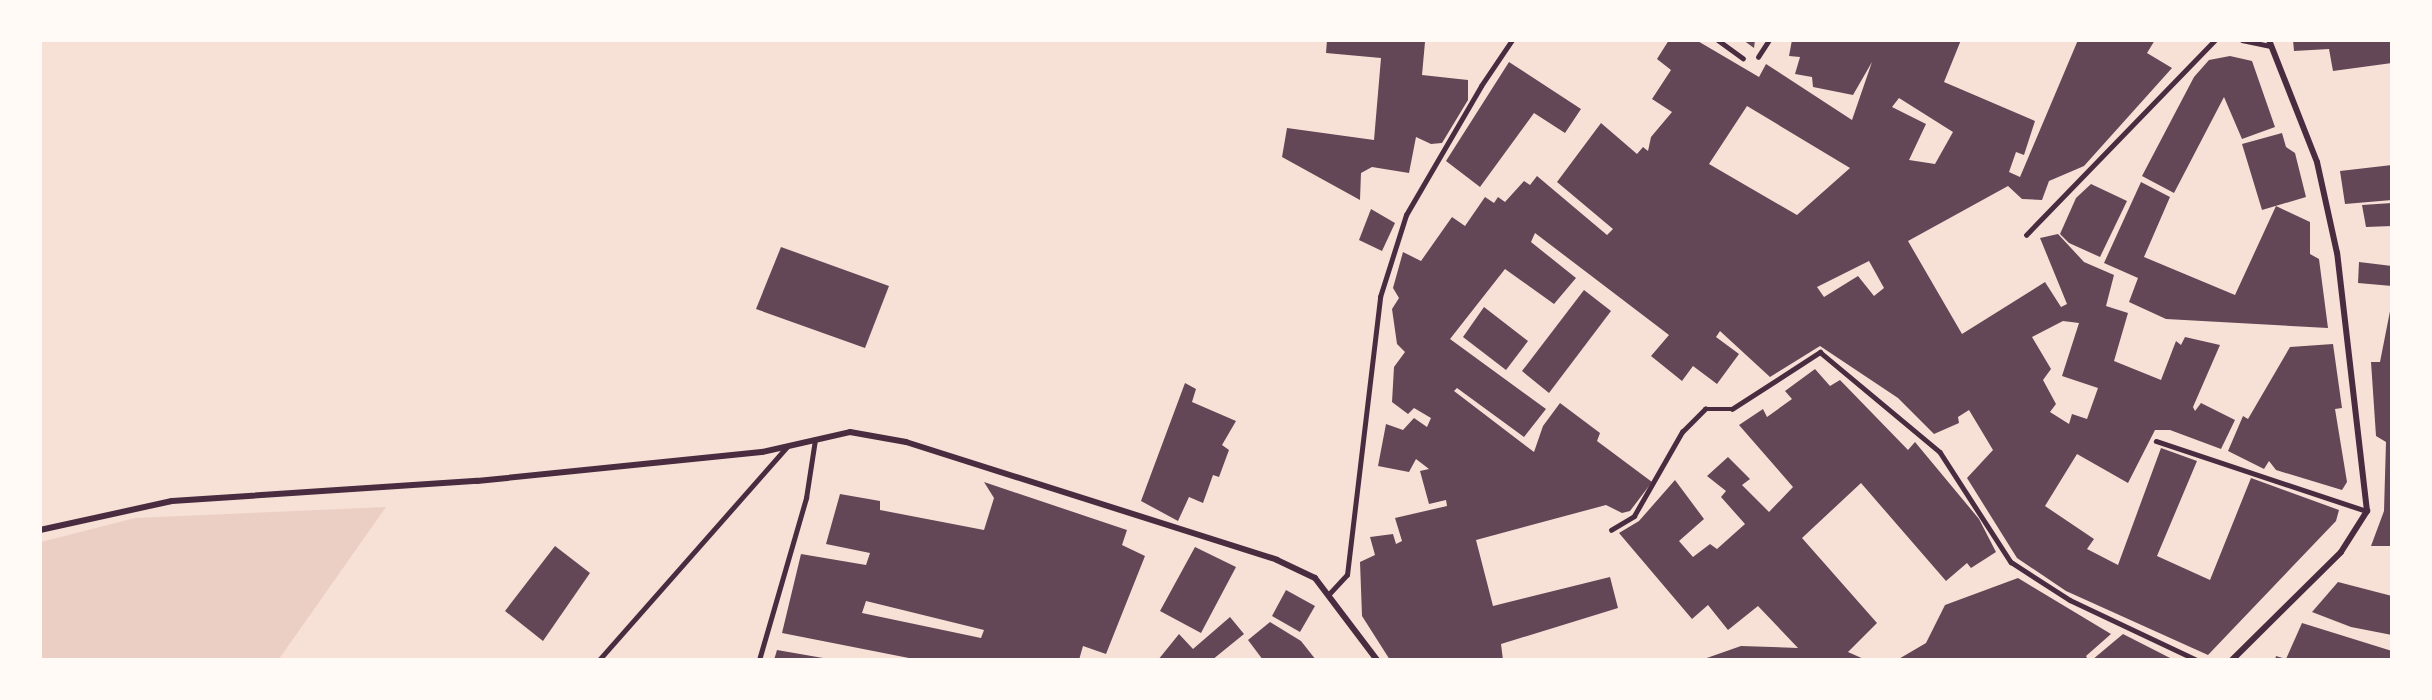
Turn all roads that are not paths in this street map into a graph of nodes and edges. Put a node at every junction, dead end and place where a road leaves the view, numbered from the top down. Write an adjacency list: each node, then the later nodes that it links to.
1 (1512, 40): 16 (lane)
2 (1718, 40): 8 (lane)
3 (1769, 40): 7 (lane)
4 (2215, 40): 9 (lane)
5 (2242, 40): 6 (lane)
6 (2270, 43): 13 (street)
7 (1758, 57)
8 (1743, 58)
9 (2026, 235)
10 (815, 440): 12 (street); 16 (street); 18 (lane)
11 (2157, 441): 13 (lane)
12 (787, 447): 14 (street); 17 (lane)
13 (2367, 511): 21 (street)
14 (40, 530)
15 (1611, 530): 20 (lane)
16 (1329, 594): 19 (street)
17 (600, 660)
18 (759, 660)
19 (1377, 660)
20 (2197, 660)
21 (2232, 660)

